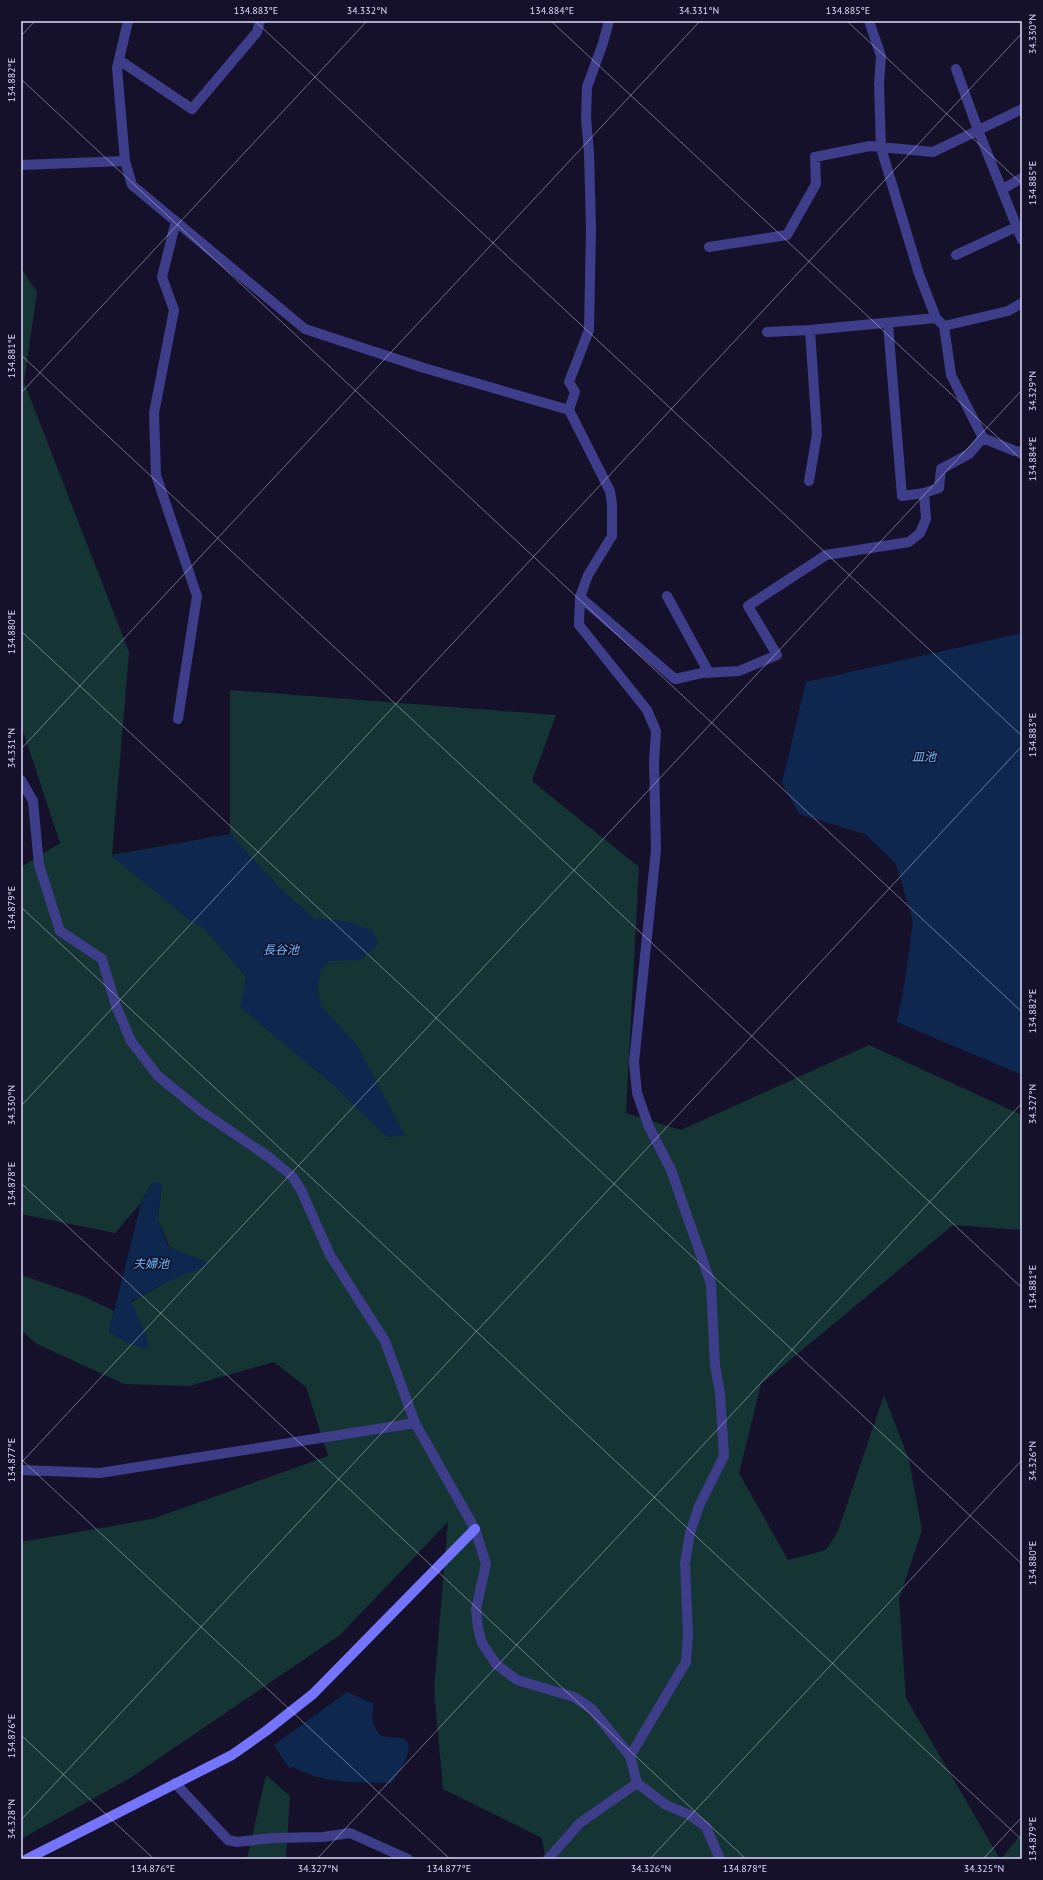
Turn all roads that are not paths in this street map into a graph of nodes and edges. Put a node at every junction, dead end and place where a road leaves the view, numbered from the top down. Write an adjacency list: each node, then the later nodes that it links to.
1 (128, 21): 5 (street)
2 (260, 21): 5 (street)
3 (609, 21): 25 (street)
4 (869, 21): 9 (street)
5 (119, 60): 10 (street)
6 (956, 69): 8 (street)
7 (1022, 110): 8 (street)
8 (978, 130): 9 (street); 13 (street)
9 (881, 148): 17 (street); 20 (street)
10 (125, 161): 11 (street); 14 (street)
11 (21, 165)
12 (1022, 178): 13 (street)
13 (1003, 189): 15 (street)
14 (176, 221): 25 (street); 33 (street)
15 (1016, 227): 16 (street); 18 (street)
16 (1022, 240)
17 (709, 247)
18 (956, 255)
19 (1022, 303): 22 (street)
20 (936, 318): 21 (street); 22 (street)
21 (888, 324): 23 (street); 29 (street)
22 (944, 326): 26 (street)
23 (810, 330): 24 (street); 28 (street)
24 (766, 332)
25 (569, 410): 31 (street)
26 (983, 438): 27 (street); 29 (street)
27 (1022, 452)
28 (809, 481)
29 (924, 493): 32 (street)
30 (667, 596): 32 (street)
31 (580, 597): 32 (street); 38 (street)
32 (709, 673)
33 (178, 719)
34 (21, 780): 35 (street)
35 (415, 1423): 36 (street); 37 (street)
36 (21, 1470)
37 (475, 1529): 38 (street); 39 (street)
38 (630, 1756): 40 (street)
39 (175, 1783): 41 (street); 42 (street)
40 (637, 1783): 43 (street); 44 (street)
41 (27, 1859)
42 (408, 1859)
43 (548, 1859)
44 (720, 1859)

